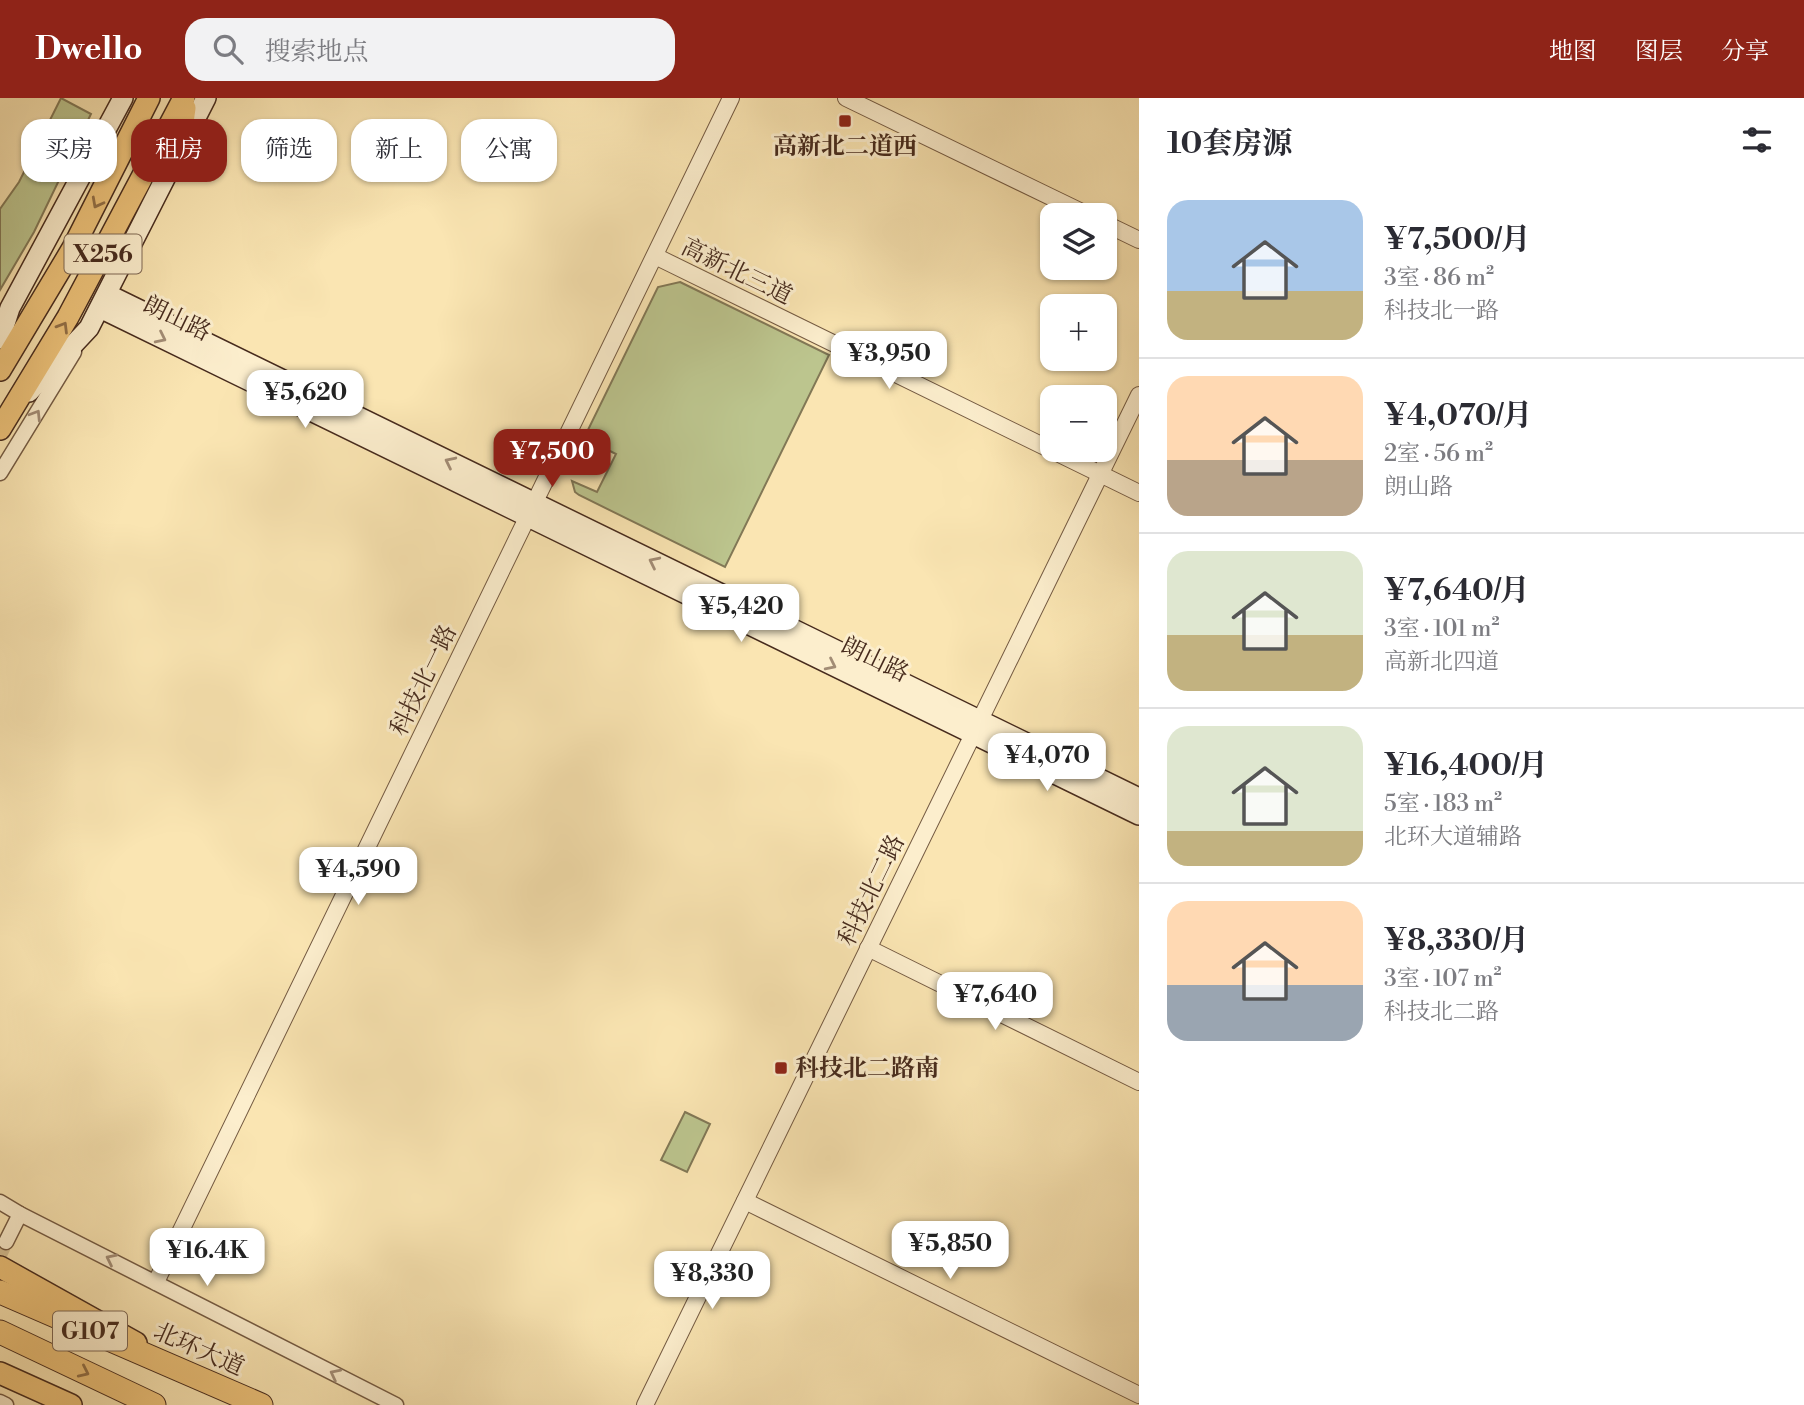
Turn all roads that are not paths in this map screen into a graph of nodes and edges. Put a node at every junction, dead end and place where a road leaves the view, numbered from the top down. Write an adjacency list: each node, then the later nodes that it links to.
1 (122, 98): 15 (main road)
2 (149, 98): 18 (main road, X256, one-way to 18)
3 (185, 98): 7 (main road); 20 (main road, X256, one-way to 3)
4 (206, 98): 8 (main road)
5 (731, 98): 13 (street, 科技北一路)
6 (846, 98): 10 (street)
7 (183, 119)
8 (196, 119)
9 (164, 182): 14 (main road)
10 (1063, 203)
11 (1117, 229): 12 (street)
12 (1139, 240)
13 (655, 256): 23 (street, 高新北三道); 25 (street, 科技北一路)
14 (103, 301): 16 (main road); 25 (main road, 朗山路)
15 (5, 317): 17 (main road)
16 (89, 328): 20 (main road); 22 (street, one-way to 16)
17 (0, 339)
18 (0, 370)
19 (1139, 395): 23 (street, 科技北二路)
20 (15, 406): 21 (main road, X256)
21 (0, 429)
22 (0, 473)
23 (1100, 474): 24 (street, 高新北三道); 26 (street, 科技北二路)
24 (1139, 493)
25 (531, 510): 26 (main road, 朗山路); 37 (street, 科技北一路)
26 (976, 727): 27 (main road, 朗山路); 28 (main road, 朗山路); 29 (street, 科技北二路)
27 (1139, 798)
28 (1139, 816)
29 (867, 948): 30 (street); 31 (street, 科技北二路)
30 (1139, 1082)
31 (745, 1201): 42 (street); 49 (street, 科技北二路)
32 (0, 1202): 33 (street)
33 (20, 1214): 34 (street); 37 (street, one-way to 33)
34 (3, 1250): 36 (main road)
35 (0, 1267): 36 (main road)
36 (25, 1279): 40 (main road)
37 (156, 1282): 48 (street, one-way to 37)
38 (0, 1292): 40 (highway, 北环大道 / G107)
39 (0, 1332): 46 (highway, G107, one-way to 46)
40 (180, 1369): 47 (highway, 北环大道 / G107)
41 (4, 1375): 45 (main road)
42 (1139, 1395)
43 (0, 1402): 44 (street)
44 (6, 1405)
45 (71, 1405)
46 (154, 1405)
47 (261, 1405)
48 (396, 1405)
49 (645, 1405)

